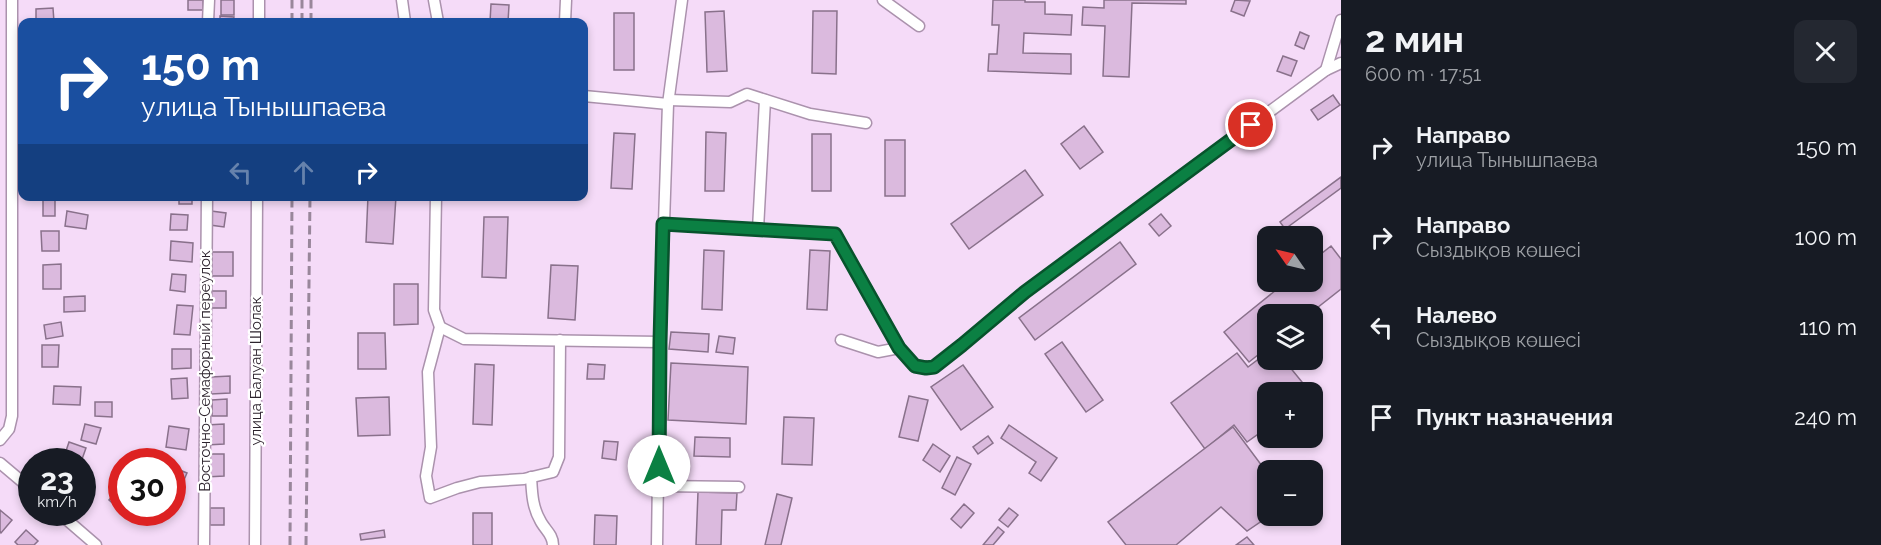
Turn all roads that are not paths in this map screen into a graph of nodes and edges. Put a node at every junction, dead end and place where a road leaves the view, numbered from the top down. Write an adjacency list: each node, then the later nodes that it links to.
1 (12, 0): 32 (street)
2 (208, 0): 9 (street)
3 (259, 0): 10 (street)
4 (402, 0): 11 (street)
5 (434, 0): 12 (street)
6 (566, 0): 13 (street)
7 (682, 0): 20 (street)
8 (883, 0): 15 (street)
9 (208, 18)
10 (259, 18)
11 (404, 18)
12 (437, 18)
13 (565, 18)
14 (1341, 20): 17 (street)
15 (919, 26)
16 (1341, 63): 17 (street)
17 (1326, 70): 31 (street)
18 (588, 96): 20 (street)
19 (765, 100): 20 (street); 21 (street); 26 (street)
20 (668, 102): 25 (street)
21 (866, 123)
22 (207, 201): 40 (street, Восточно-Семафорный переулок)
23 (257, 201): 41 (street, улица Балуан Шолак)
24 (436, 201): 27 (street)
25 (663, 224): 26 (street); 30 (street)
26 (758, 230): 31 (street)
27 (440, 327): 28 (street); 34 (street)
28 (560, 340): 30 (street); 34 (street)
29 (842, 340): 31 (street)
30 (660, 342): 36 (street)
31 (899, 348)
32 (0, 440)
33 (0, 463): 35 (street)
34 (531, 477): 42 (street)
35 (18, 478)
36 (658, 486): 37 (street); 43 (street)
37 (739, 487)
38 (74, 526): 39 (street)
39 (96, 545)
40 (204, 545)
41 (255, 545)
42 (553, 545)
43 (657, 545)

